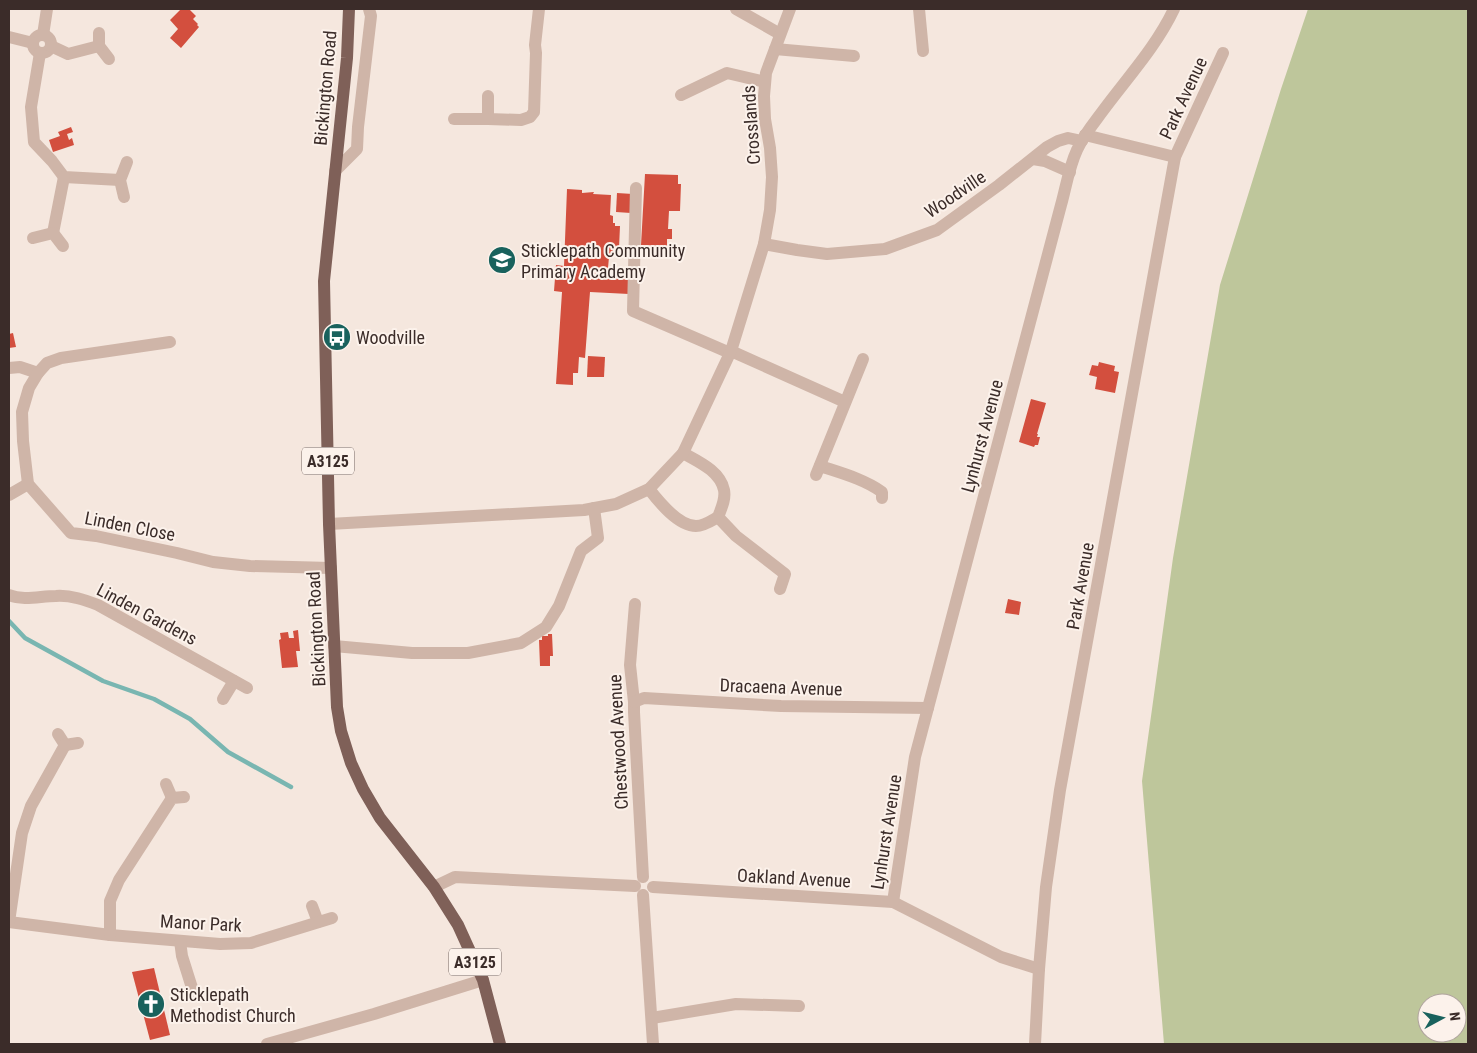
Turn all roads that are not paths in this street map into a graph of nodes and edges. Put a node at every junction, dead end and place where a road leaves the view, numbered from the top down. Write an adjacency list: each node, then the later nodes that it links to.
1 (47, 9): 11 (street)
2 (350, 9): 26 (main road, Bickington Road / A3125)
3 (369, 9): 26 (street, Bickington Road)
4 (539, 9): 21 (street)
5 (736, 9): 9 (street)
6 (790, 9): 9 (street, Crosslands)
7 (919, 9): 13 (street)
8 (1174, 9): 22 (street, Lynhurst Avenue)
9 (780, 34): 12 (street, Crosslands)
10 (9, 38): 11 (street)
11 (41, 44): 16 (street); 28 (street)
12 (775, 49): 15 (street); 17 (street, Crosslands)
13 (924, 51)
14 (1222, 54): 23 (street, Park Avenue)
15 (854, 56)
16 (109, 59)
17 (765, 82): 18 (street); 34 (street, Crosslands)
18 (681, 95)
19 (488, 96): 21 (street)
20 (454, 119): 21 (street)
21 (488, 119)
22 (1084, 138): 23 (street, Park Avenue); 24 (street, Woodville); 27 (street, Lynhurst Avenue)
23 (1175, 157): 70 (street, Park Avenue)
24 (1033, 159): 27 (street); 34 (street, Woodville)
25 (127, 162): 29 (street)
26 (335, 171): 49 (main road, Bickington Road / A3125)
27 (1070, 172): 59 (street, Lynhurst Avenue)
28 (64, 177): 29 (street); 32 (street)
29 (120, 180): 31 (street)
30 (636, 188): 37 (street)
31 (124, 196)
32 (53, 233): 33 (street); 35 (street)
33 (33, 238)
34 (764, 244): 37 (street)
35 (63, 246)
36 (170, 342): 40 (street)
37 (730, 352): 41 (street); 42 (street)
38 (863, 358): 41 (street)
39 (9, 368): 40 (street)
40 (38, 372): 43 (street)
41 (845, 402): 46 (street)
42 (684, 453): 44 (street); 48 (street)
43 (28, 484): 45 (street); 50 (street, Linden Close)
44 (649, 489): 47 (street); 48 (street)
45 (9, 495)
46 (882, 498)
47 (594, 508): 49 (street); 54 (street)
48 (718, 517): 51 (street)
49 (329, 524): 50 (main road, Bickington Road / A3125)
50 (331, 568): 54 (main road, Bickington Road / A3125)
51 (780, 589)
52 (9, 595): 55 (street, Linden Gardens)
53 (635, 604): 58 (street, Chestwood Avenue)
54 (334, 646): 63 (main road, Bickington Road / A3125)
55 (234, 681): 56 (street, Linden Gardens); 57 (street)
56 (247, 688)
57 (223, 699)
58 (634, 702): 59 (street, Dracaena Avenue); 62 (street, Chestwood Avenue)
59 (928, 708): 64 (street, Lynhurst Avenue)
60 (67, 741): 68 (street, Manor Park)
61 (166, 784): 68 (street)
62 (643, 886): 63 (street, Oakland Avenue); 64 (street, Oakland Avenue); 74 (street, Chestwood Avenue)
63 (434, 887): 71 (main road, Bickington Road / A3125)
64 (893, 902): 70 (street, Oakland Avenue)
65 (312, 906): 67 (street)
66 (332, 918): 67 (street, Manor Park)
67 (318, 922): 69 (street, Manor Park)
68 (110, 935): 69 (street, Manor Park)
69 (180, 941): 72 (street)
70 (1039, 969): 78 (street, Park Avenue)
71 (483, 980): 75 (street); 76 (main road, Bickington Road / A3125)
72 (193, 991)
73 (799, 1006): 74 (street)
74 (652, 1018): 77 (street, Chestwood Avenue)
75 (267, 1044)
76 (500, 1044)
77 (653, 1044)
78 (1035, 1044)

